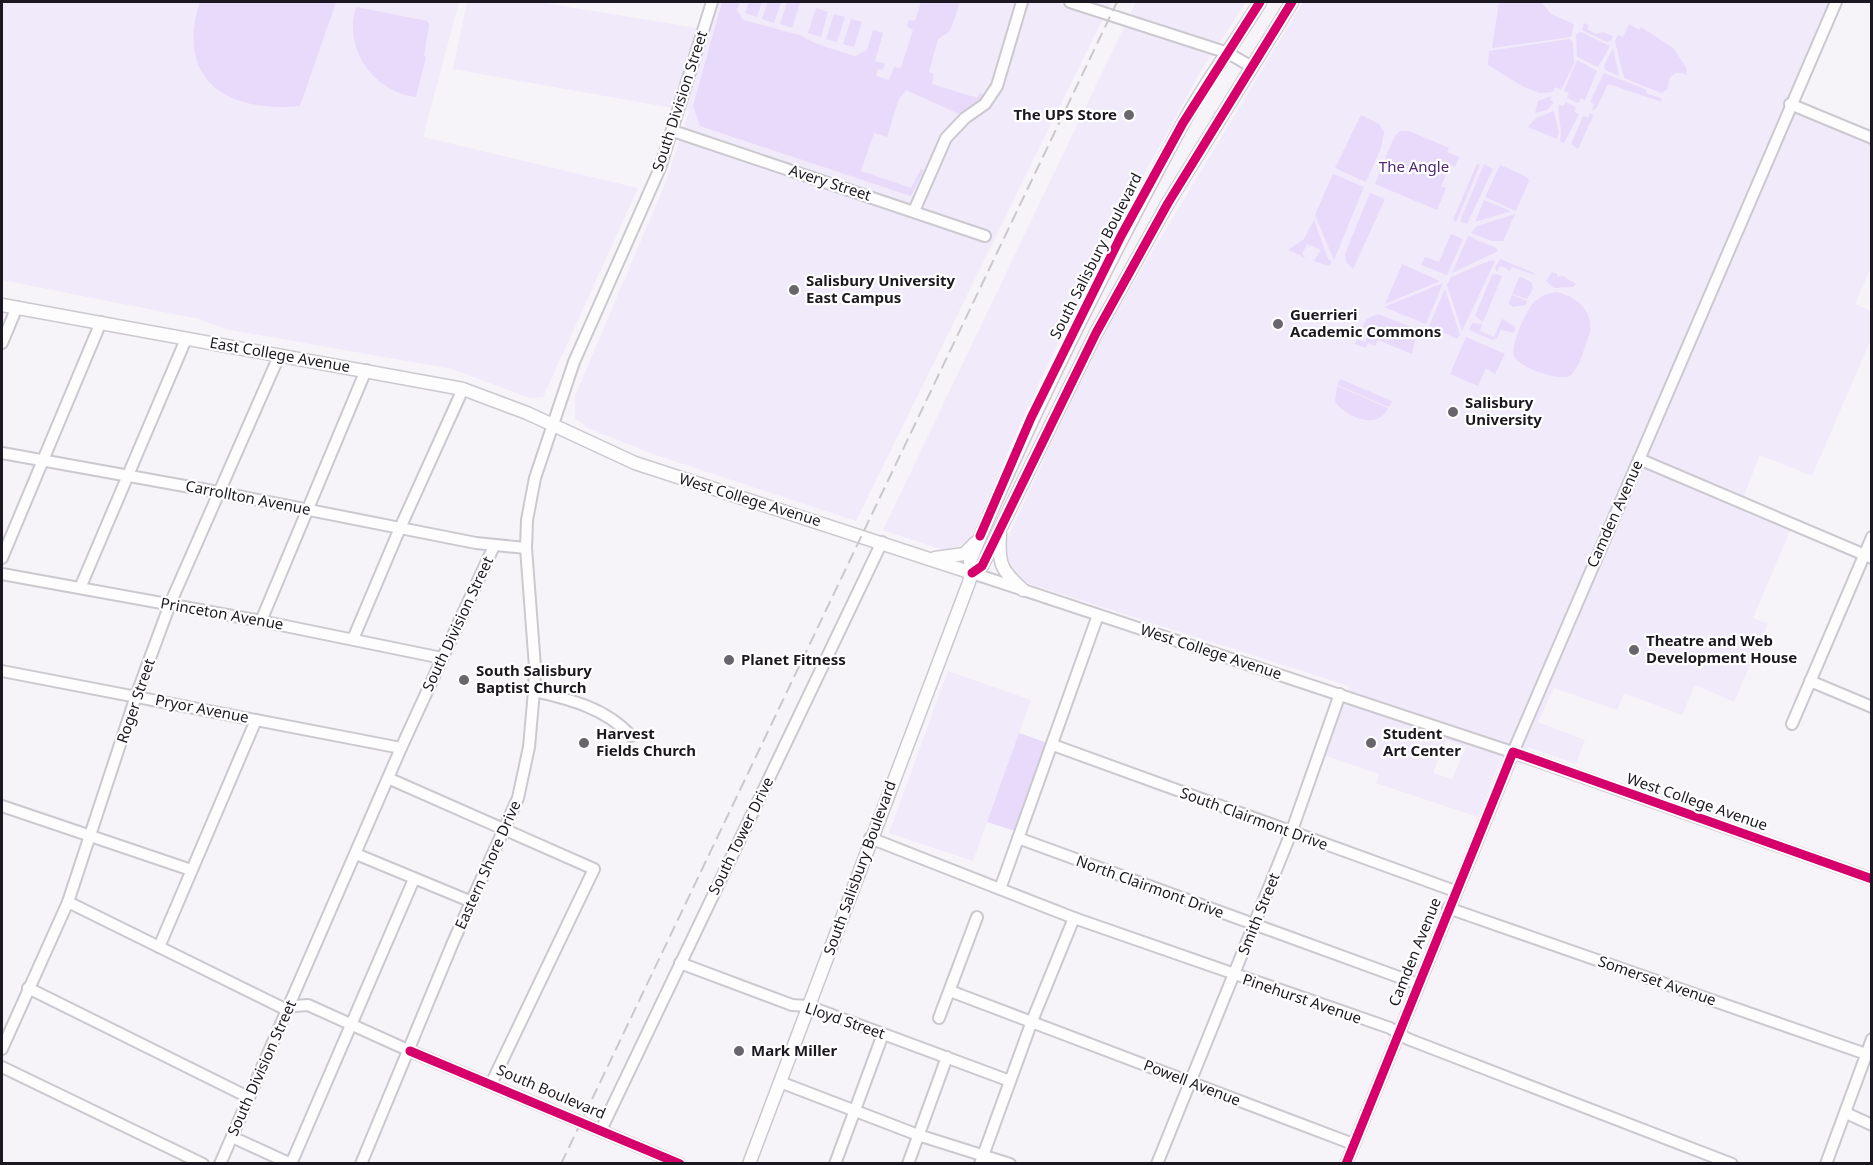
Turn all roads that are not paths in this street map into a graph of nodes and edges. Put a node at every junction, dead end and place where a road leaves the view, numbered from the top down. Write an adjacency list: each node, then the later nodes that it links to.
1 (712, 2): 10 (street, South Division Street)
2 (1022, 2): 12 (street)
3 (1070, 2): 7 (street)
4 (1260, 2): 7 (main road, South Salisbury Boulevard)
5 (1292, 2): 8 (main road, South Salisbury Boulevard)
6 (1836, 2): 9 (street, Camden Avenue)
7 (1228, 53): 8 (street); 17 (main road, South Salisbury Boulevard)
8 (1252, 67): 23 (main road, South Salisbury Boulevard)
9 (1791, 104): 11 (street); 26 (street, Camden Avenue)
10 (673, 131): 12 (street, Avery Street); 24 (street, South Division Street)
11 (1872, 138)
12 (914, 211): 13 (street, Avery Street)
13 (985, 236)
14 (2, 305): 15 (main road, East College Avenue)
15 (17, 308): 16 (main road, East College Avenue); 19 (street)
16 (101, 322): 18 (main road, East College Avenue); 27 (street)
17 (1072, 336): 23 (main road); 33 (main road, South Salisbury Boulevard)
18 (186, 339): 20 (main road, East College Avenue); 28 (street)
19 (2, 343)
20 (279, 356): 21 (main road, East College Avenue); 29 (street, Roger Street)
21 (366, 370): 22 (main road, East College Avenue); 30 (street)
22 (463, 389): 24 (main road, East College Avenue); 32 (street)
23 (1063, 396): 31 (main road, South Salisbury Boulevard)
24 (552, 426): 35 (main road, West College Avenue); 37 (street, South Division Street)
25 (2, 453): 27 (street, Carrollton Avenue)
26 (1639, 459): 38 (street); 61 (street, Camden Avenue)
27 (42, 460): 28 (street, Carrollton Avenue); 39 (street)
28 (130, 476): 29 (street, Carrollton Avenue); 43 (street)
29 (218, 492): 30 (street, Carrollton Avenue); 45 (street, Roger Street)
30 (309, 510): 32 (street, Carrollton Avenue); 47 (street)
31 (1001, 526): 41 (main road, South Salisbury Boulevard); 44 (main road)
32 (400, 528): 36 (street, Carrollton Avenue); 48 (street)
33 (981, 536): 40 (main road); 41 (main road, South Salisbury Boulevard)
34 (1872, 537): 38 (street)
35 (882, 542): 40 (main road, West College Avenue); 82 (street, South Tower Drive)
36 (494, 546): 37 (street, South Division Street); 49 (street, South Division Street)
37 (526, 548): 52 (street, Eastern Shore Drive)
38 (1868, 557): 51 (street)
39 (2, 558)
40 (931, 559): 41 (main road, West College Avenue)
41 (972, 573): 44 (street, West College Avenue); 67 (main road, South Salisbury Boulevard)
42 (2, 574): 43 (street, Princeton Avenue)
43 (80, 588): 45 (street, Princeton Avenue)
44 (1023, 590): 46 (street, West College Avenue)
45 (170, 604): 47 (street, Princeton Avenue); 54 (street, Roger Street)
46 (1098, 615): 53 (street, West College Avenue); 59 (street)
47 (261, 621): 48 (street, Princeton Avenue)
48 (354, 639): 49 (street, Princeton Avenue)
49 (442, 658): 60 (street, South Division Street)
50 (2, 671): 54 (street, Pryor Avenue)
51 (1810, 681): 55 (street); 57 (street)
52 (534, 691): 58 (street); 64 (street, Eastern Shore Drive)
53 (1340, 694): 61 (street, West College Avenue); 65 (street, Smith Street)
54 (136, 696): 56 (street, Pryor Avenue); 66 (street, Roger Street)
55 (1872, 707)
56 (256, 720): 60 (street, Pryor Avenue); 70 (street)
57 (1792, 724)
58 (632, 736)
59 (1053, 745): 65 (street, South Clairmont Drive); 68 (street)
60 (402, 748): 62 (street, South Division Street)
61 (1513, 752): 72 (street, West College Avenue); 74 (street, Camden Avenue)
62 (390, 779): 64 (street); 69 (street, South Division Street)
63 (2, 806): 66 (street)
64 (505, 830): 76 (street, Eastern Shore Drive); 103 (street)
65 (1291, 833): 74 (street, South Clairmont Drive); 80 (street, Smith Street)
66 (90, 834): 70 (street); 75 (street, Roger Street)
67 (870, 838): 73 (street, Pinehurst Avenue); 87 (main road, South Salisbury Boulevard)
68 (1018, 838): 73 (street); 80 (street, North Clairmont Drive)
69 (356, 854): 71 (street); 88 (street, South Division Street)
70 (191, 870): 81 (street)
71 (414, 879): 76 (street); 91 (street)
72 (1872, 879)
73 (1000, 889): 79 (street, Pinehurst Avenue)
74 (1455, 891): 77 (street, Camden Avenue)
75 (68, 902): 81 (street); 85 (street, Roger Street)
76 (472, 902): 96 (street, Eastern Shore Drive)
77 (1448, 908): 84 (street, Camden Avenue); 97 (street, Somerset Avenue)
78 (977, 917): 86 (street)
79 (1074, 918): 83 (street, Pinehurst Avenue); 90 (street)
80 (1254, 926): 83 (street, Smith Street); 84 (street, North Clairmont Drive)
81 (159, 947): 88 (street)
82 (680, 963): 87 (street, Lloyd Street); 108 (street, South Tower Drive)
83 (1233, 975): 92 (street, Pinehurst Avenue); 102 (street, Smith Street)
84 (1418, 984): 92 (street, Camden Avenue)
85 (28, 988): 95 (street, Roger Street); 104 (street)
86 (950, 991): 89 (street); 90 (street, Powell Avenue)
87 (808, 1006): 93 (street, Lloyd Street); 100 (main road, South Salisbury Boulevard)
88 (287, 1010): 91 (street, South Boulevard); 104 (street, South Division Street)
89 (939, 1018)
90 (1032, 1021): 101 (street); 102 (street, Powell Avenue)
91 (350, 1023): 96 (street, South Boulevard); 115 (street)
92 (1398, 1033): 111 (street, Camden Avenue); 124 (street, Pinehurst Avenue)
93 (883, 1034): 98 (street, Lloyd Street); 105 (street)
94 (1872, 1039): 97 (street)
95 (2, 1049)
96 (410, 1051): 103 (street, South Boulevard); 116 (street, Eastern Shore Drive)
97 (1866, 1054): 106 (street)
98 (947, 1057): 101 (street, Lloyd Street); 109 (street)
99 (2, 1067): 113 (street)
100 (780, 1082): 105 (street); 118 (main road, South Salisbury Boulevard)
101 (1010, 1082): 112 (street)
102 (1190, 1083): 111 (street, Powell Avenue); 122 (street, Smith Street)
103 (491, 1084): 108 (street, South Boulevard)
104 (248, 1097): 110 (street, South Division Street)
105 (855, 1110): 109 (street); 119 (street)
106 (1845, 1113): 107 (street); 125 (street)
107 (1872, 1125)
108 (601, 1130): 117 (street, South Boulevard)
109 (918, 1135): 112 (street); 120 (street)
110 (232, 1137): 114 (street, South Division Street); 115 (street)
111 (1353, 1144): 123 (street, Camden Avenue)
112 (982, 1159): 121 (street)
113 (203, 1164)
114 (220, 1164)
115 (291, 1164)
116 (361, 1164)
117 (680, 1164)
118 (749, 1164)
119 (835, 1164)
120 (908, 1164)
121 (1010, 1164)
122 (1156, 1164)
123 (1346, 1164)
124 (1732, 1164)
125 (1826, 1164)

